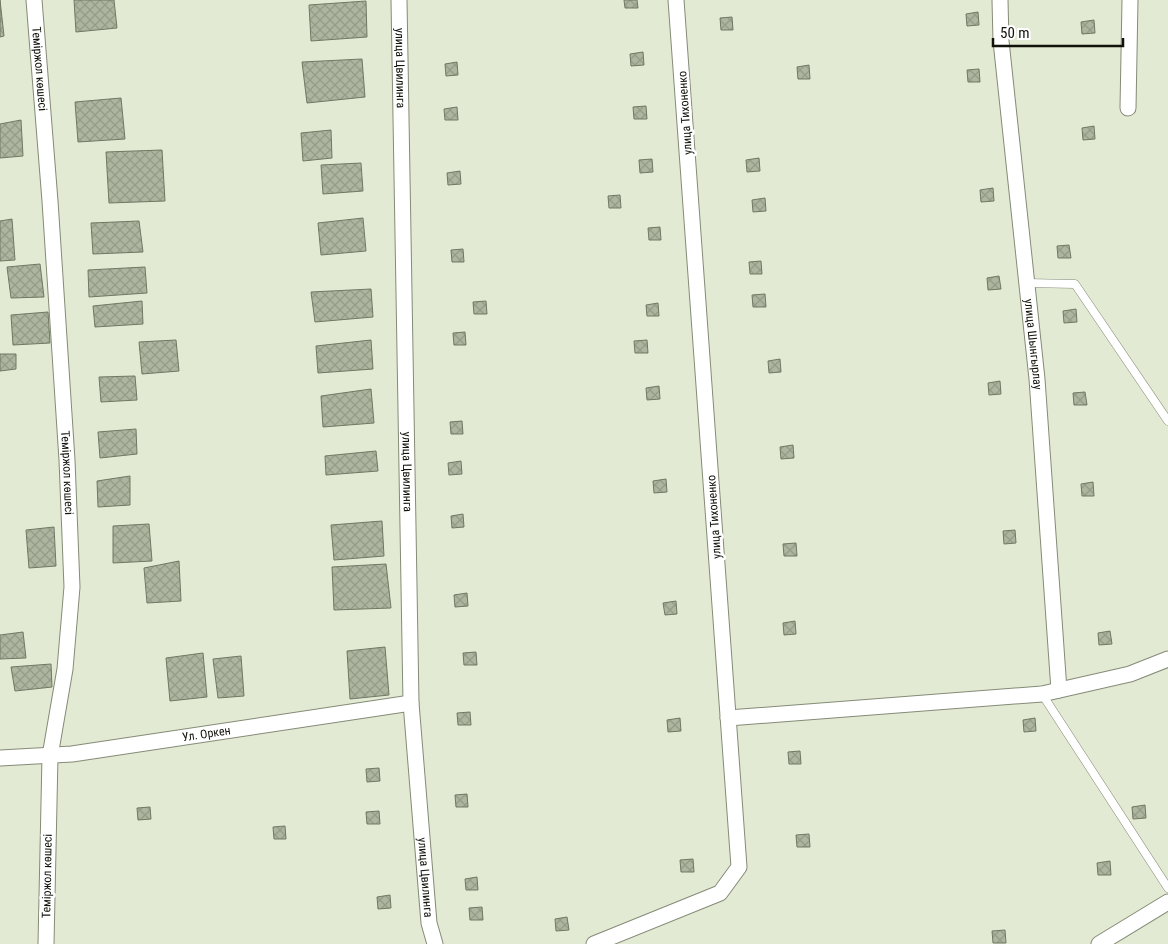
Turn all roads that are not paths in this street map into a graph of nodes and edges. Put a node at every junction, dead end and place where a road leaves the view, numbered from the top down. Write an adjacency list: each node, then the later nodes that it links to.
1 (34, 0): 14 (street, Теміржол көшесі)
2 (399, 0): 12 (street, улица Цвилинга)
3 (676, 0): 13 (street, улица Тихоненко)
4 (1000, 0): 7 (street, улица Шынгырлау)
5 (1130, 0): 6 (street)
6 (1128, 108)
7 (1027, 283): 8 (lane); 10 (street, улица Шынгырлау)
8 (1168, 421)
9 (1168, 659): 10 (street)
10 (1059, 690): 11 (street)
11 (1042, 694): 13 (street); 16 (lane)
12 (411, 703): 14 (street, Ул. Оркен); 19 (street, улица Цвилинга)
13 (728, 718): 20 (street, улица Тихоненко)
14 (50, 756): 15 (street, Ул. Оркен); 18 (street, Теміржол көшесі)
15 (0, 758)
16 (1168, 888)
17 (1168, 902): 21 (street)
18 (46, 944)
19 (435, 944)
20 (594, 944)
21 (1099, 944)

